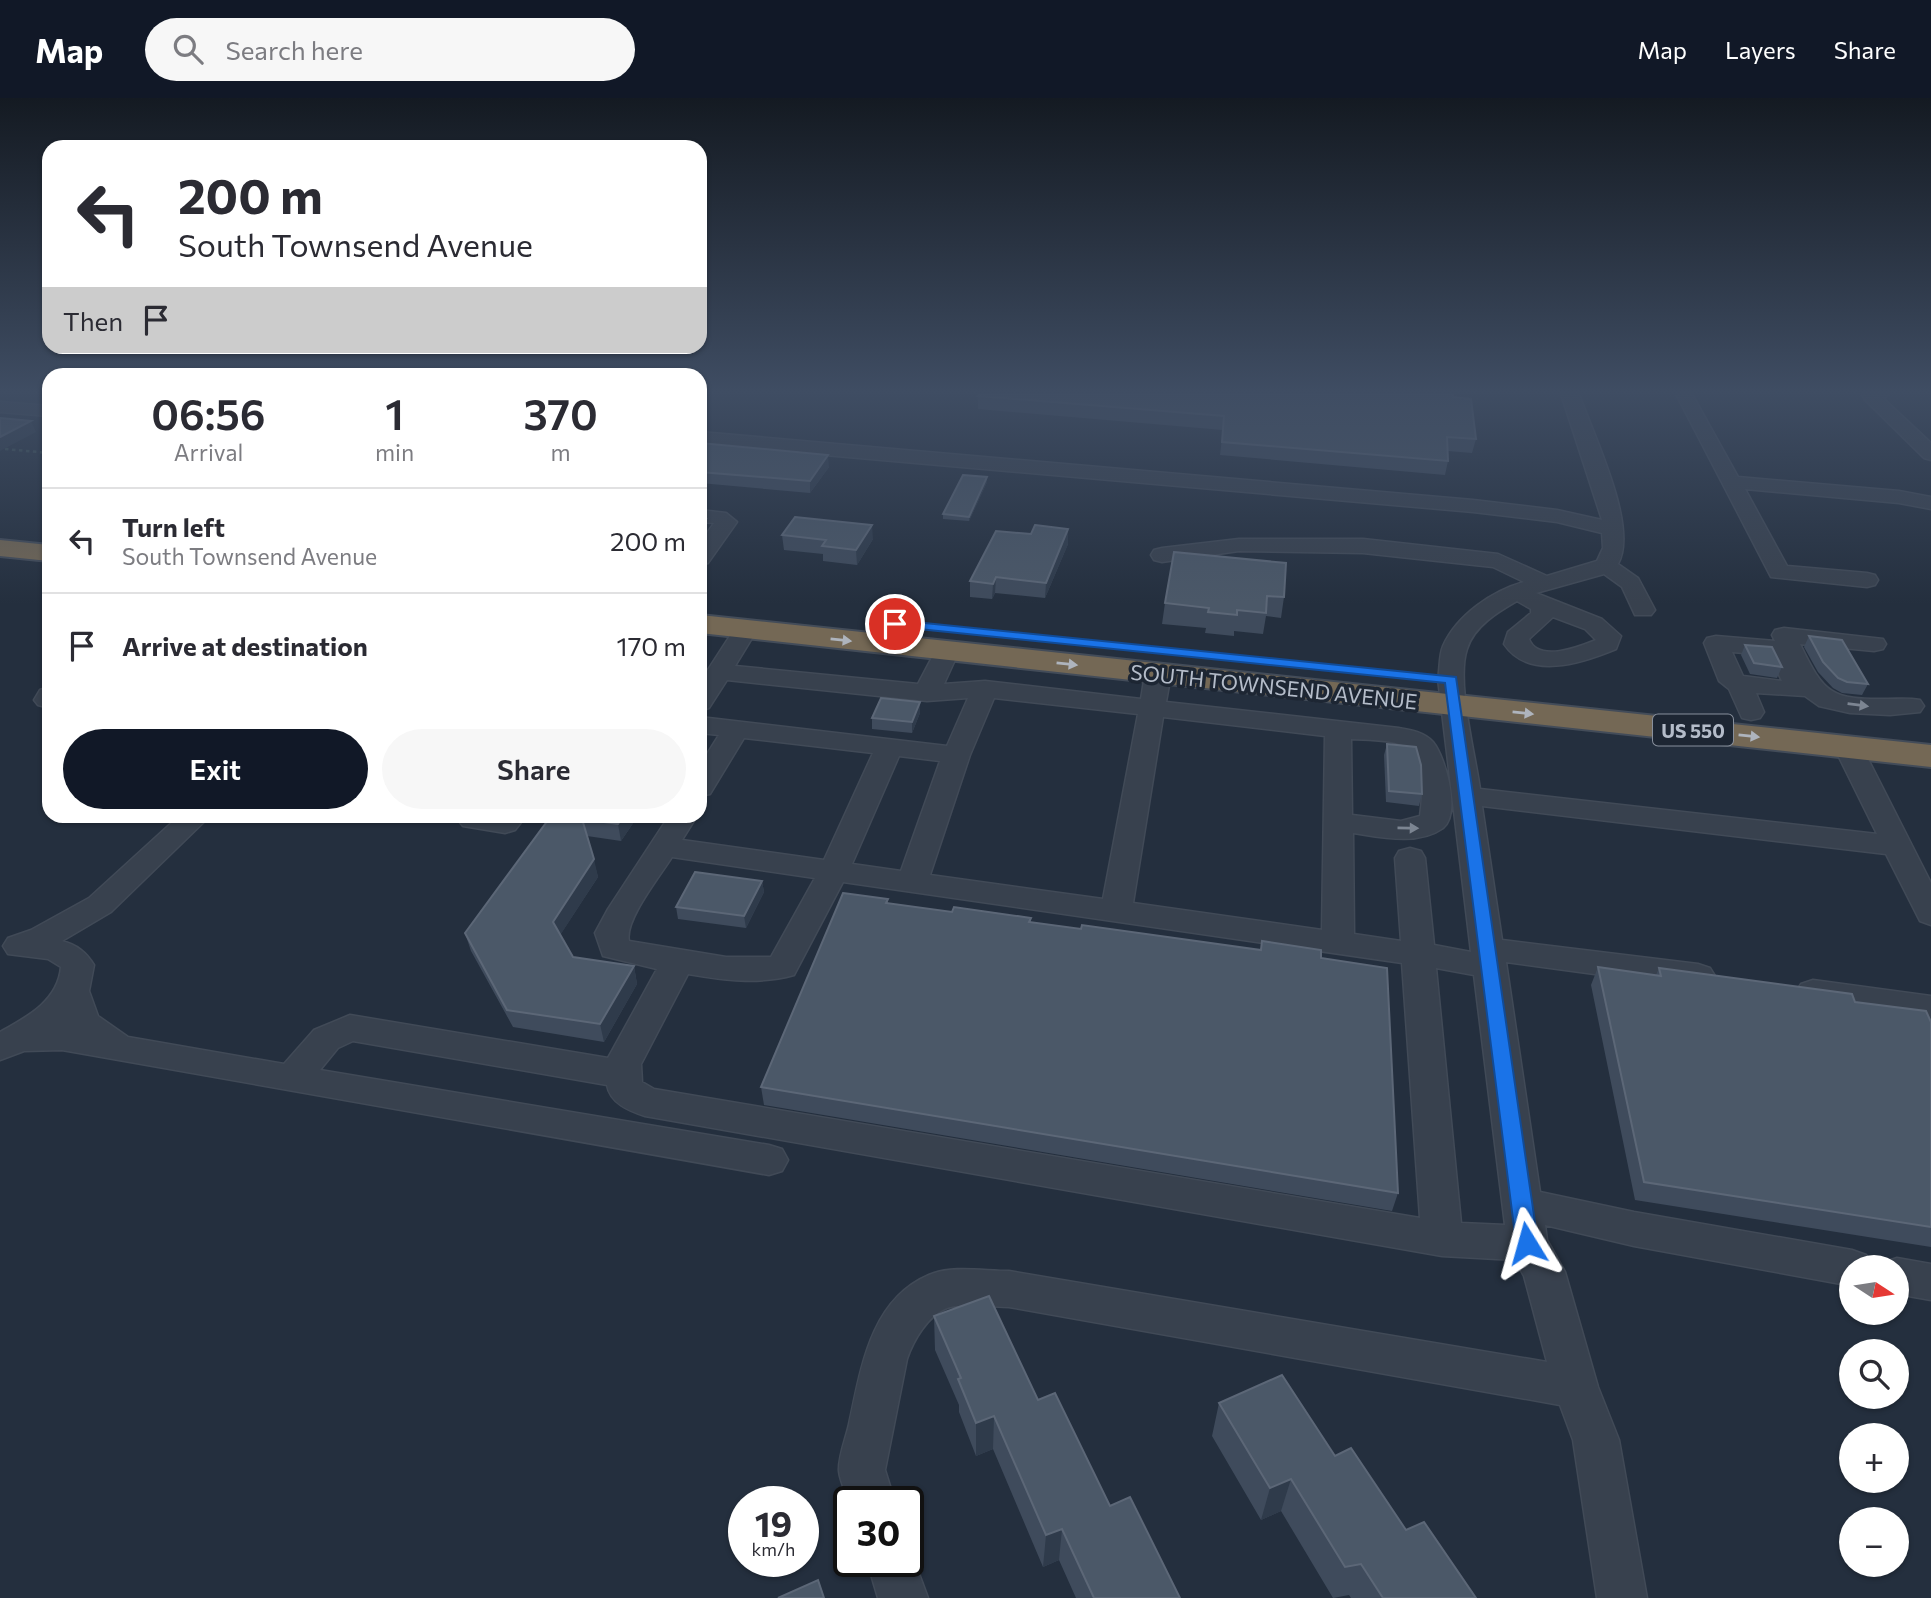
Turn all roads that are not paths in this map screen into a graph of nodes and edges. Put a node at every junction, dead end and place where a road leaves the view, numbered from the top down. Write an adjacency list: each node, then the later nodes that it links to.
1 (995, 464): 8 (street)
2 (1595, 464): 8 (street)
3 (1721, 464): 4 (street)
4 (1731, 482): 5 (street); 17 (street)
5 (1931, 503)
6 (707, 516): 12 (street)
7 (0, 529): 9 (highway)
8 (1612, 529): 15 (street)
9 (42, 533)
10 (1316, 547): 14 (street); 16 (street); 18 (street)
11 (0, 548): 13 (highway)
12 (707, 548)
13 (42, 552)
14 (1162, 555)
15 (1605, 566): 18 (street); 20 (street)
16 (1324, 568)
17 (1867, 580)
18 (1543, 595): 18 (street); 30 (street)
19 (707, 605): 30 (highway, SOUTH TOWNSEND AVENUE / US 550)
20 (1643, 610)
21 (707, 625): 22 (highway, SOUTH TOWNSEND AVENUE / US 550)
22 (745, 630): 24 (highway, SOUTH TOWNSEND AVENUE / US 550, one-way to 24); 25 (street)
23 (1874, 644): 32 (street, one-way to 32)
24 (947, 652): 26 (highway, SOUTH TOWNSEND AVENUE / US 550, one-way to 26); 29 (street)
25 (720, 672): 28 (street); 29 (street)
26 (1158, 674): 30 (highway, SOUTH TOWNSEND AVENUE / US 550); 31 (street)
27 (985, 688): 29 (street); 31 (street); 38 (street)
28 (707, 692)
29 (927, 692)
30 (1453, 693): 32 (highway, SOUTH TOWNSEND AVENUE / US 550); 37 (highway, SOUTH TOWNSEND AVENUE / US 550, one-way to 37); 41 (street)
31 (1151, 707): 35 (street); 51 (street)
32 (1921, 719)
33 (707, 726): 34 (street)
34 (736, 729): 36 (street); 40 (street)
35 (1338, 729): 42 (street); 42 (street, one-way to 35)
36 (890, 747): 38 (street); 48 (street)
37 (1848, 747): 39 (highway, SOUTH TOWNSEND AVENUE / US 550); 45 (street)
38 (956, 755): 49 (street)
39 (1931, 756)
40 (707, 777)
41 (1469, 796): 45 (street); 56 (street)
42 (1340, 822): 53 (street)
43 (188, 823): 50 (street)
44 (679, 823): 46 (street)
45 (1897, 846): 52 (street)
46 (664, 847): 48 (street); 57 (street)
47 (1410, 858): 55 (street)
48 (834, 871): 49 (street); 57 (street)
49 (912, 882): 51 (street)
50 (100, 905): 54 (street); 58 (street)
51 (1116, 911): 53 (street)
52 (1931, 914)
53 (1338, 943): 55 (street)
54 (9, 948): 58 (street)
55 (1418, 954): 56 (street); 70 (street)
56 (1489, 958): 59 (street); 69 (street)
57 (678, 959): 64 (street)
58 (72, 974): 62 (street); 63 (street)
59 (1725, 979)
60 (1787, 988): 61 (street)
61 (1931, 1008)
62 (7, 1044): 63 (street)
63 (119, 1049): 65 (street)
64 (623, 1074): 65 (street); 66 (street)
65 (292, 1079): 67 (street)
66 (770, 1123): 67 (street); 70 (street)
67 (720, 1152): 68 (street)
68 (769, 1160)
69 (1524, 1224): 70 (street); 71 (street); 74 (street)
70 (1442, 1239)
71 (1839, 1266)
72 (1909, 1278): 73 (street)
73 (1931, 1282)
74 (1576, 1387): 75 (street); 78 (street)
75 (867, 1486)
76 (896, 1577): 77 (street)
77 (903, 1598)
78 (1622, 1598)

